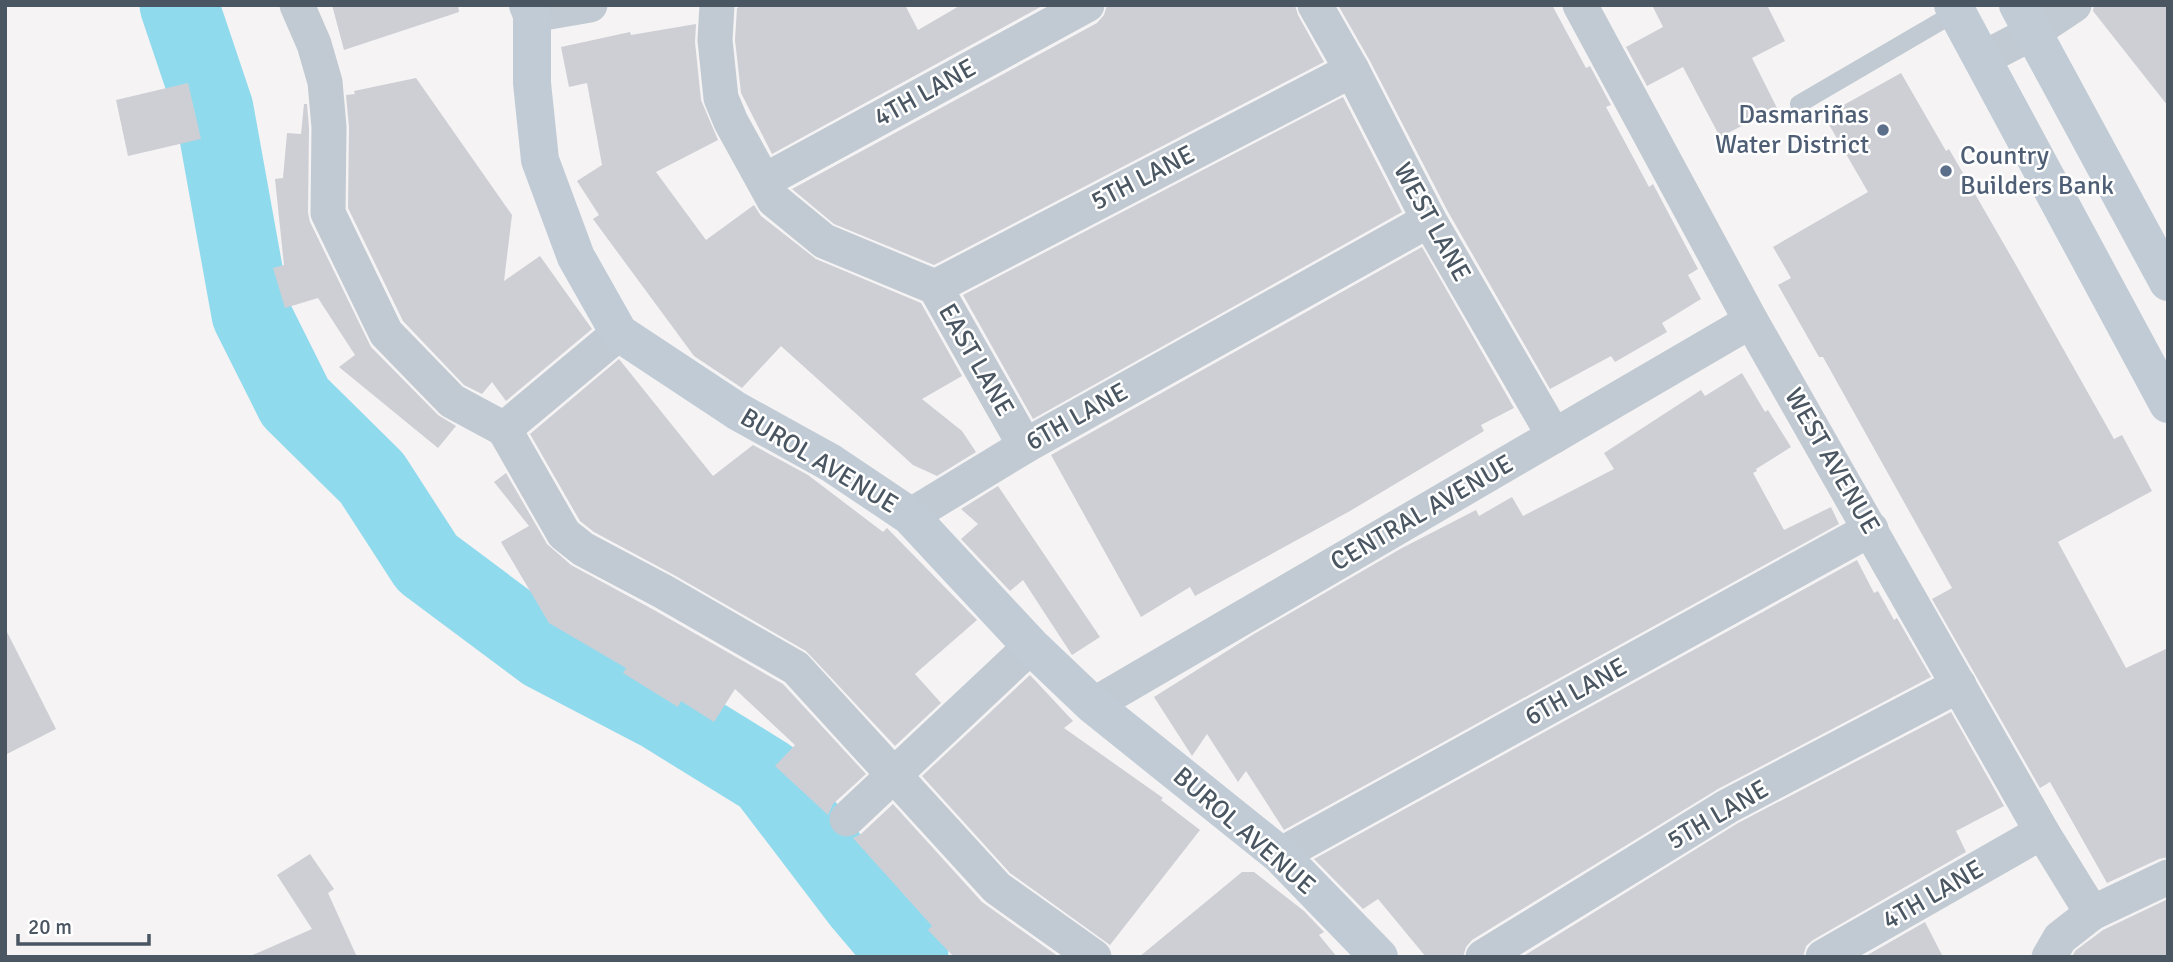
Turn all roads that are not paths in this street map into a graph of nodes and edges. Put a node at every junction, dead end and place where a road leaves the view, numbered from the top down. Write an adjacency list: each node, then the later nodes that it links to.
1 (297, 5): 21 (street)
2 (590, 5): 9 (street)
3 (718, 5): 14 (street, EAST LANE)
4 (1087, 5): 14 (street, 4TH LANE)
5 (1315, 5): 12 (street, WEST LANE)
6 (1580, 5): 18 (street, WEST AVENUE)
7 (2074, 5): 10 (street)
8 (1960, 8): 11 (street); 13 (lane)
9 (530, 10): 19 (street, BUROL AVENUE)
10 (2025, 19): 11 (street); 16 (street)
11 (1982, 59): 20 (street)
12 (1352, 70): 15 (street, WEST LANE); 17 (street, 5TH LANE)
13 (1799, 104)
14 (764, 181): 17 (street, EAST LANE)
15 (1429, 220): 22 (street, WEST LANE); 23 (street, 6TH LANE)
16 (2168, 282)
17 (935, 287): 23 (street, EAST LANE)
18 (1751, 321): 22 (street, CENTRAL AVENUE); 25 (street, WEST AVENUE)
19 (619, 333): 21 (street); 24 (street, BUROL AVENUE)
20 (2168, 404)
21 (504, 429): 29 (street)
22 (1554, 436): 28 (street, CENTRAL AVENUE)
23 (1025, 446): 24 (street, 6TH LANE)
24 (910, 516): 26 (street, BUROL AVENUE)
25 (1871, 529): 27 (street, WEST AVENUE); 32 (street, 6TH LANE)
26 (1031, 646): 28 (street, BUROL AVENUE); 29 (street)
27 (1959, 685): 31 (street, WEST AVENUE); 37 (street, 5TH LANE)
28 (1093, 705): 32 (street, BUROL AVENUE)
29 (894, 775): 30 (street); 35 (street)
30 (847, 819)
31 (2042, 832): 34 (street, WEST AVENUE); 38 (street, 4TH LANE)
32 (1280, 855): 36 (street, BUROL AVENUE)
33 (2168, 877): 34 (street)
34 (2092, 913): 39 (street)
35 (1094, 957)
36 (1379, 957)
37 (1483, 957)
38 (1823, 957)
39 (2049, 957)

